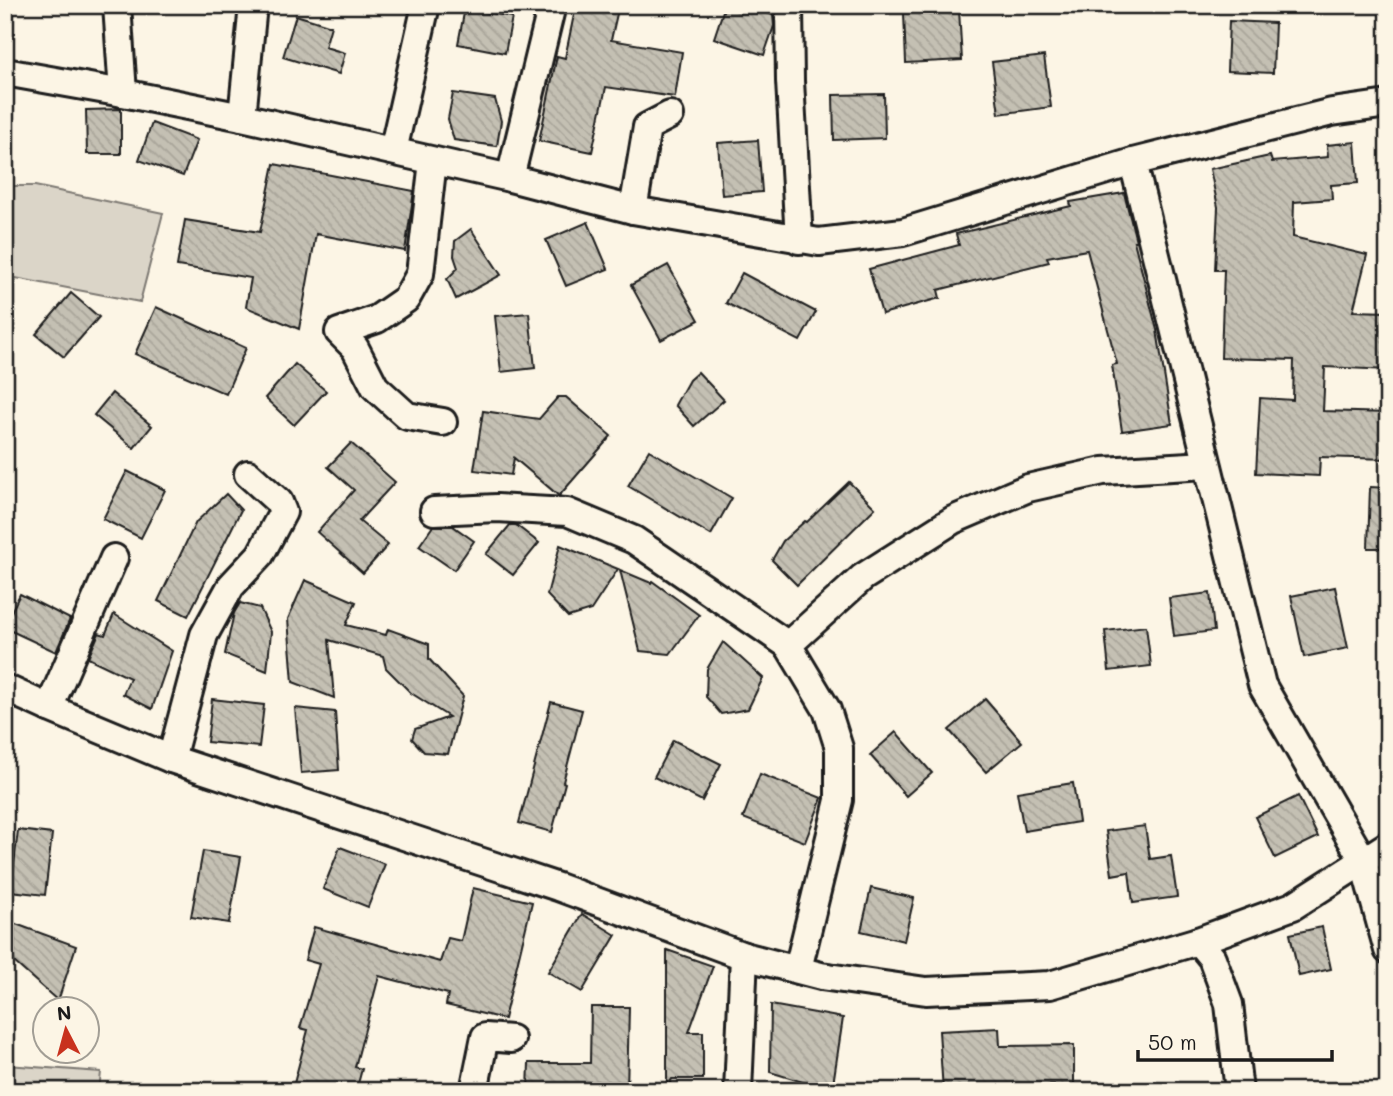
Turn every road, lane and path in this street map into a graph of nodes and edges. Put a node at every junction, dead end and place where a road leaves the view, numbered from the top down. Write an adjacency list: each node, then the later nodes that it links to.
1 (117, 5): 7 (street)
2 (253, 5): 10 (street)
3 (426, 5): 11 (street)
4 (552, 5): 14 (street)
5 (789, 5): 16 (street)
6 (5, 72): 7 (street)
7 (122, 93): 10 (street)
8 (1388, 104): 13 (street)
9 (670, 115): 15 (street)
10 (242, 117): 11 (street)
11 (393, 151): 12 (street)
12 (433, 161): 14 (street); 17 (street)
13 (1133, 162): 16 (street); 18 (street)
14 (510, 178): 15 (street)
15 (633, 210): 16 (street)
16 (799, 240)
17 (443, 422)
18 (1207, 465): 22 (street); 27 (street)
19 (248, 474): 25 (street)
20 (434, 511): 22 (street)
21 (114, 558): 24 (street)
22 (788, 645): 31 (street)
23 (5, 688): 24 (street)
24 (49, 708): 25 (street)
25 (171, 759): 30 (street)
26 (1388, 845): 27 (street)
27 (1363, 860): 28 (street); 29 (street)
28 (1198, 941): 31 (street); 35 (street)
29 (1388, 950)
30 (744, 956): 31 (street); 34 (street)
31 (798, 970)
32 (511, 1039): 33 (street)
33 (474, 1091)
34 (738, 1091)
35 (1239, 1091)

